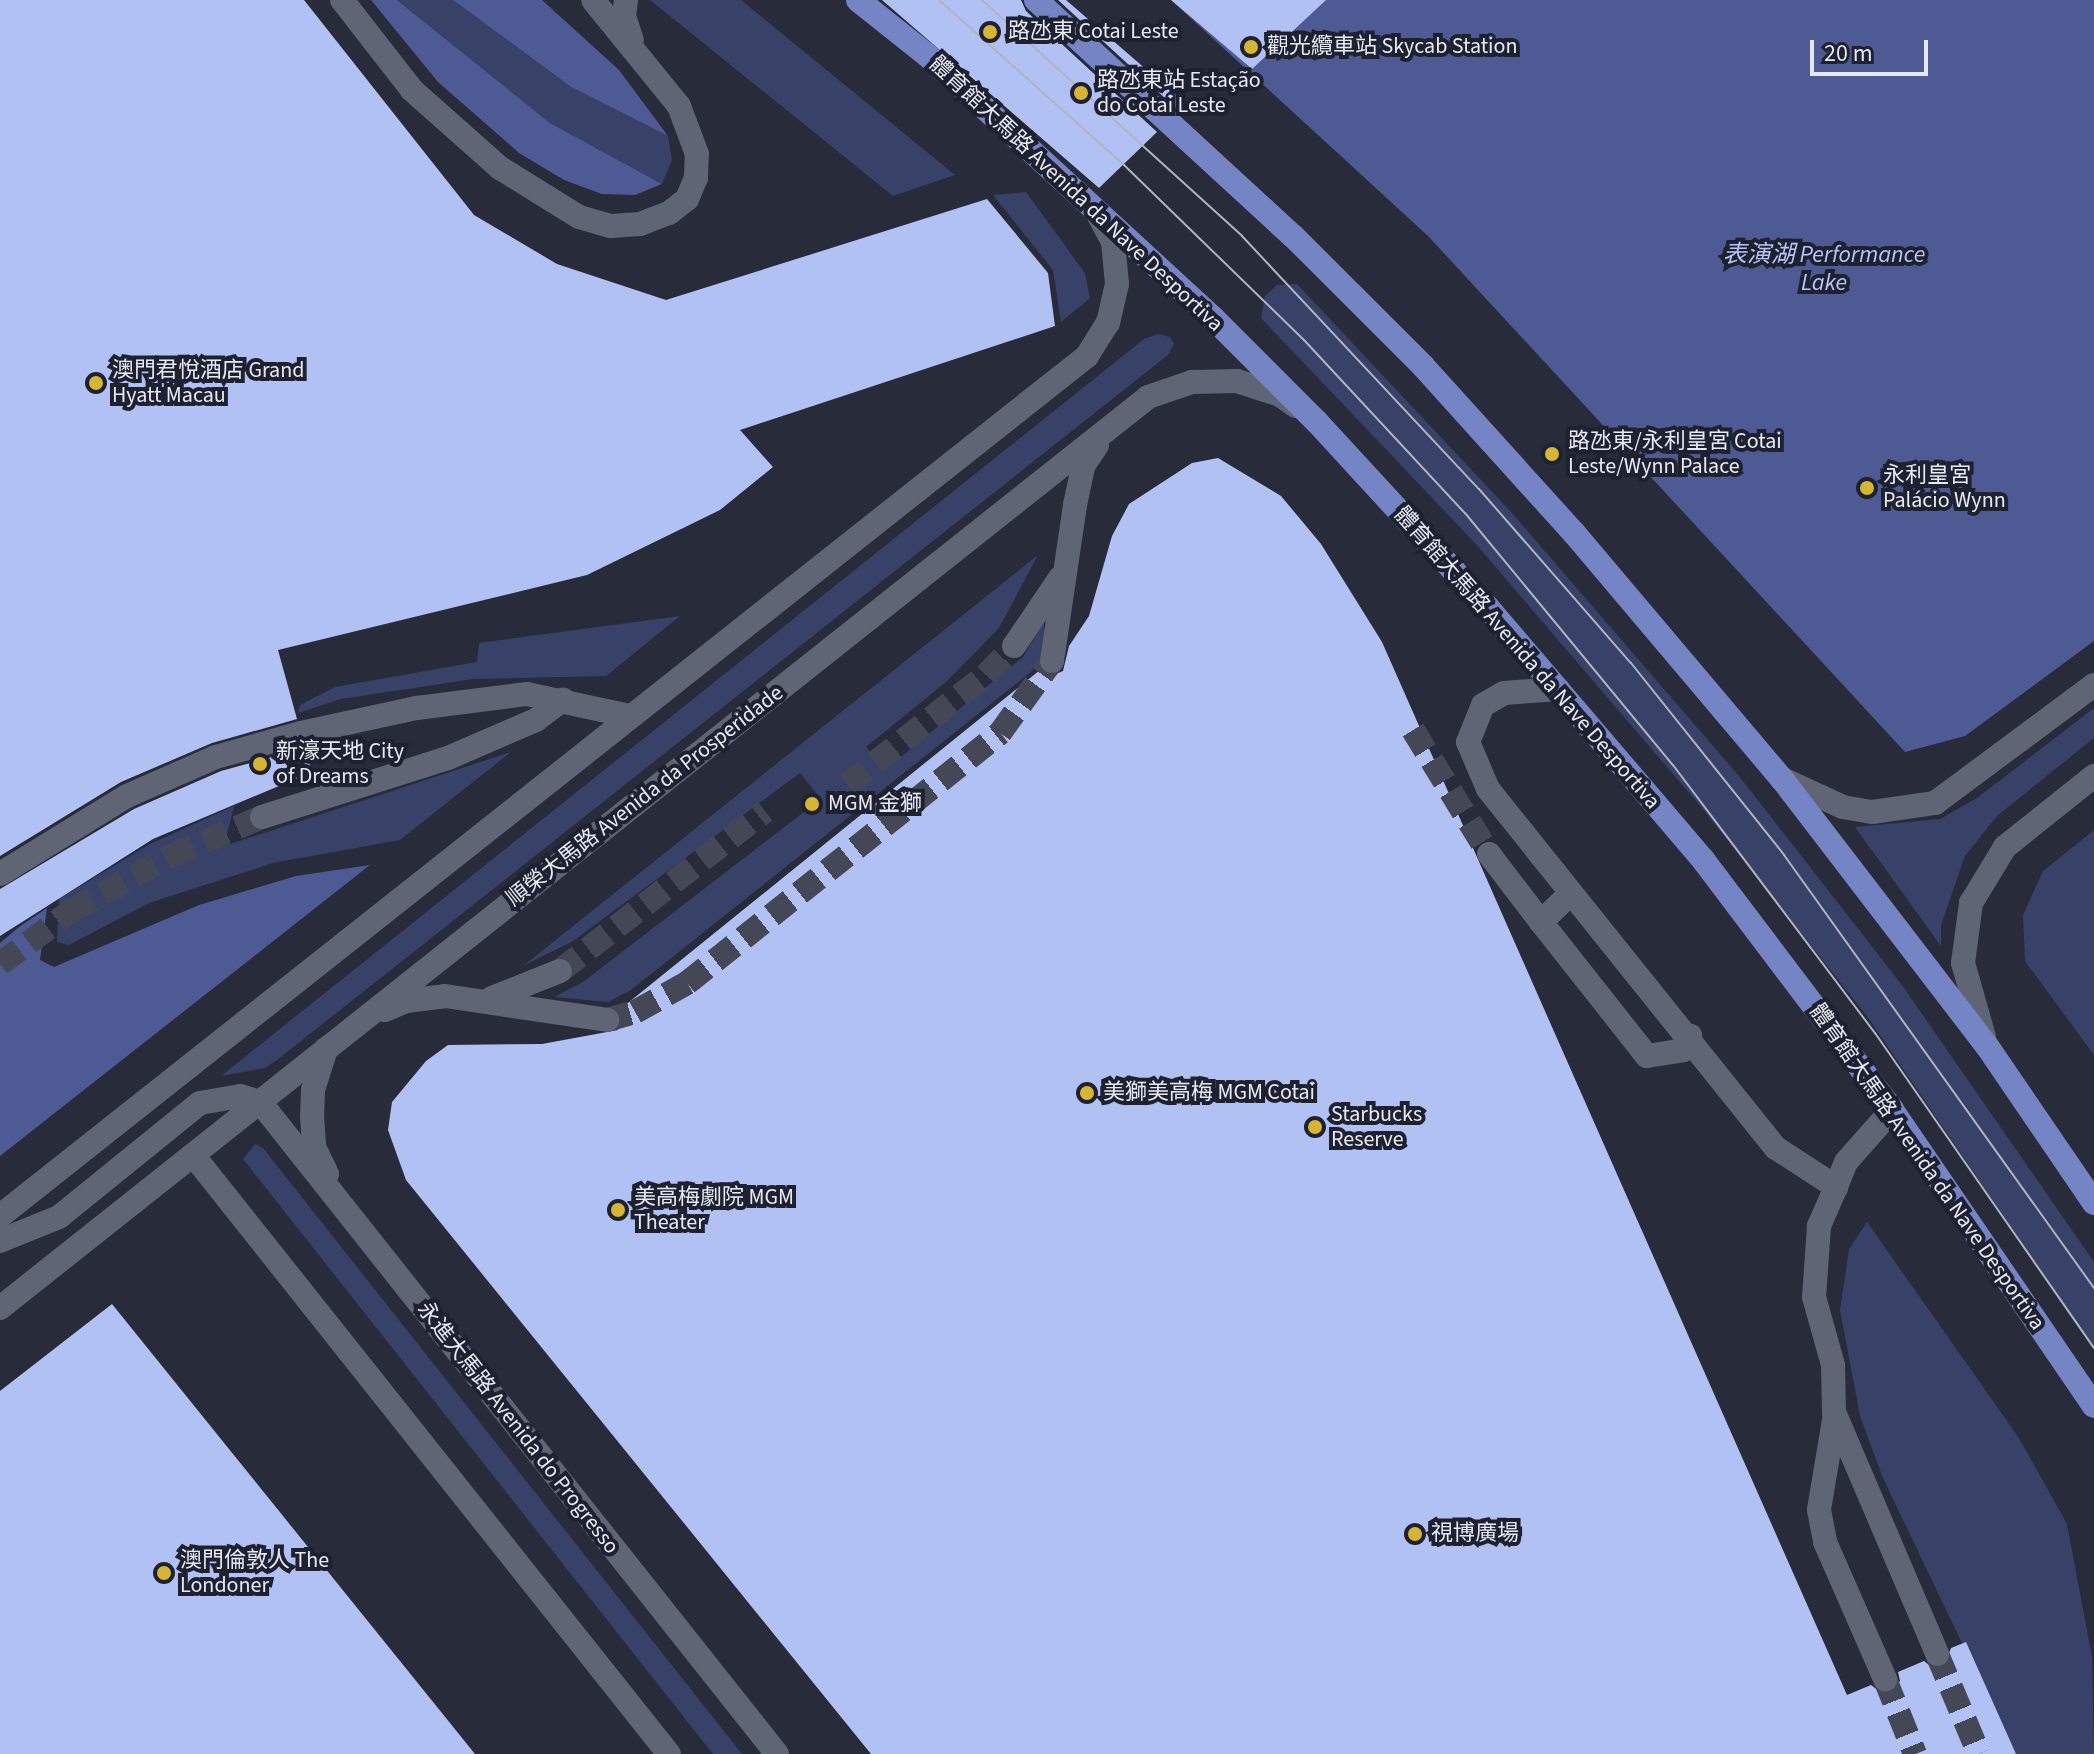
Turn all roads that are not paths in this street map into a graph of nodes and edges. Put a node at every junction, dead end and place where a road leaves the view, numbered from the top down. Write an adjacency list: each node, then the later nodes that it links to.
1 (341, 0): 6 (street)
2 (593, 0): 6 (street)
3 (626, 0): 6 (street)
4 (858, 0): 7 (main road, 體育館大馬路 Avenida da Nave Desportiva)
5 (1036, 0): 18 (main road)
6 (633, 43)
7 (1095, 209): 8 (main road, 體育館大馬路 Avenida da Nave Desportiva); 16 (street)
8 (1317, 422): 9 (street, 順榮大馬路 Avenida da Prosperidade); 14 (main road, 體育館大馬路 Avenida da Nave Desportiva)
9 (1105, 433): 10 (street); 27 (street, 順榮大馬路 Avenida da Prosperidade)
10 (1064, 571): 11 (street); 12 (street)
11 (1014, 646)
12 (1052, 661)
13 (2094, 685): 18 (street)
14 (1558, 689): 22 (street); 32 (main road, 體育館大馬路 Avenida da Nave Desportiva)
15 (563, 700): 16 (street); 19 (street); 21 (street)
16 (630, 716): 37 (street)
17 (2094, 776): 29 (street)
18 (1782, 779): 29 (main road)
19 (262, 817)
20 (1489, 854): 23 (street)
21 (0, 874)
22 (1569, 895): 23 (street); 28 (street)
23 (1541, 922): 28 (street)
24 (560, 971): 25 (street)
25 (485, 1000): 26 (street); 27 (street)
26 (607, 1020)
27 (359, 1022): 30 (street, 順榮大馬路 Avenida da Prosperidade)
28 (1690, 1036): 34 (street)
29 (1987, 1046): 36 (main road)
30 (326, 1049): 31 (street, 順榮大馬路 Avenida da Prosperidade); 35 (street)
31 (260, 1102): 33 (street, 順榮大馬路 Avenida da Prosperidade); 35 (street, 永進大馬路 Avenida do Progresso); 38 (street)
32 (1892, 1110): 34 (street); 40 (main road, 體育館大馬路 Avenida da Nave Desportiva)
33 (193, 1155): 39 (street, 順榮大馬路 Avenida da Prosperidade); 44 (street)
34 (1836, 1187): 41 (street)
35 (339, 1203): 45 (street, 永進大馬路 Avenida do Progresso)
36 (2094, 1203)
37 (0, 1216)
38 (0, 1241)
39 (0, 1308)
40 (2094, 1406)
41 (1834, 1412): 42 (street); 43 (street)
42 (1937, 1654)
43 (1885, 1679)
44 (669, 1754)
45 (777, 1754)

